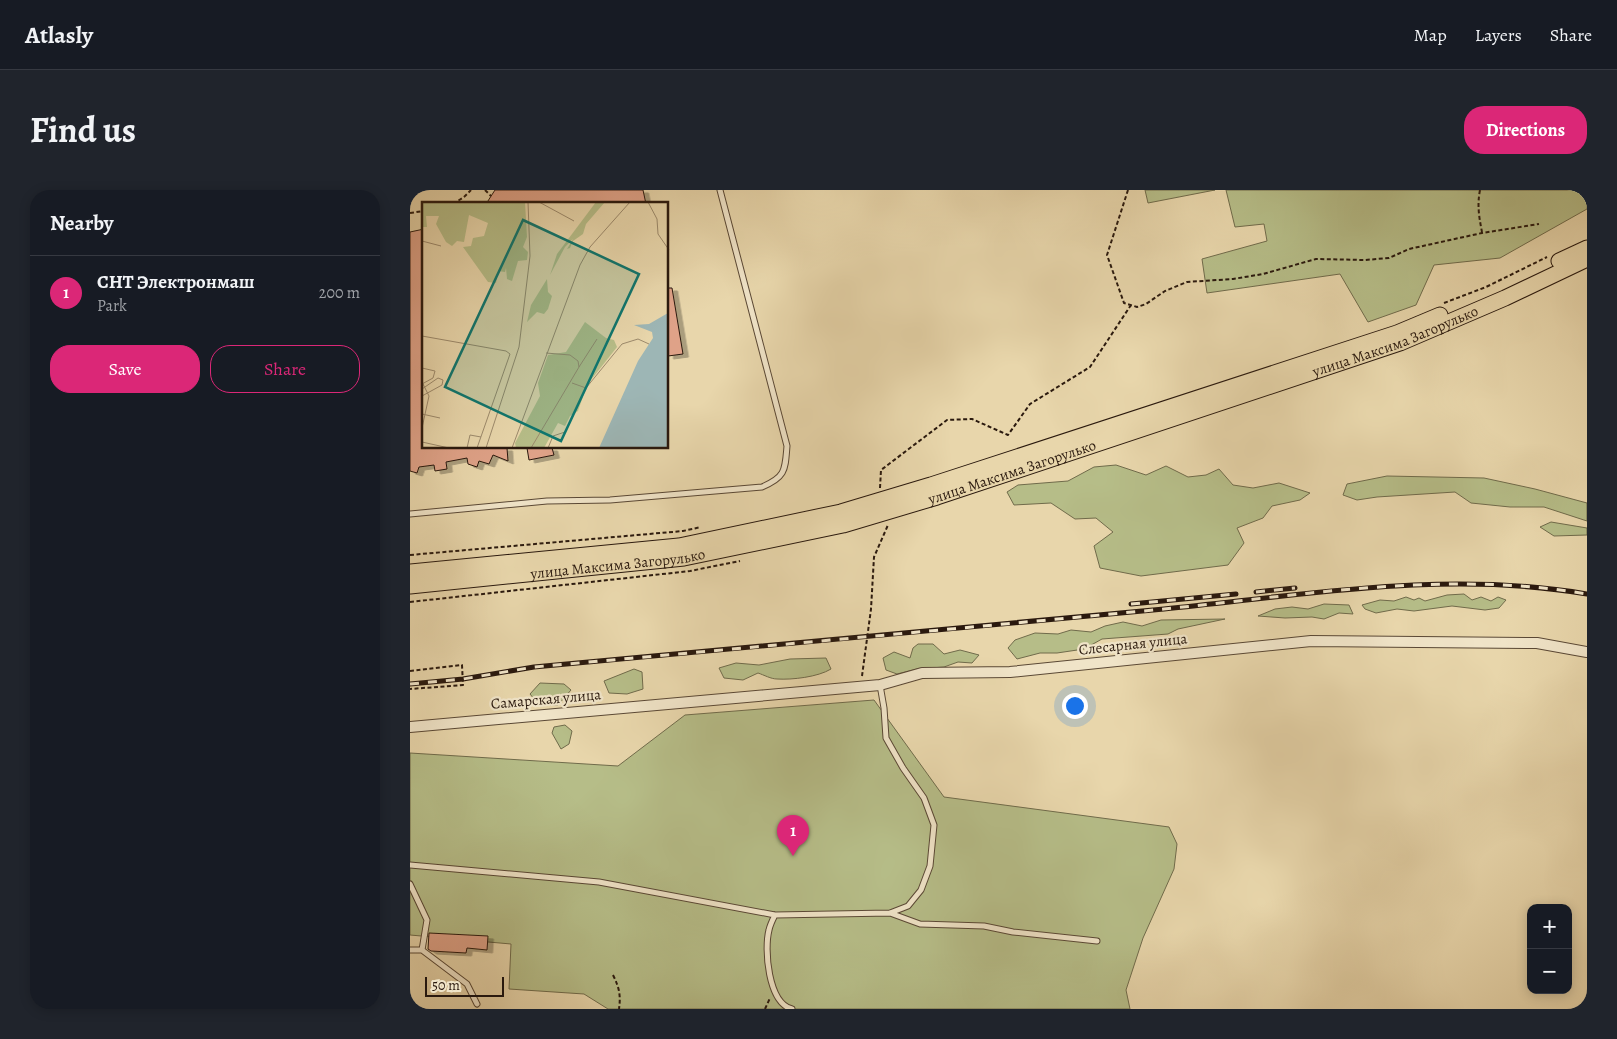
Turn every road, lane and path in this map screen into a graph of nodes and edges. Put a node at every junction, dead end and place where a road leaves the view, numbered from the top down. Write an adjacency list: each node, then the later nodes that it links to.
1 (471, 190): 7 (path)
2 (484, 190): 6 (path)
3 (720, 190): 16 (lane)
4 (1128, 190): 14 (path)
5 (1480, 190): 9 (path)
6 (491, 196)
7 (456, 202)
8 (1539, 224): 9 (path)
9 (1482, 233): 14 (path)
10 (1587, 248): 20 (main road, улица Максима Загорулько)
11 (1549, 256): 13 (path)
12 (1587, 259): 21 (main road, улица Максима Загорулько)
13 (1442, 304)
14 (1131, 305): 15 (path)
15 (888, 488)
16 (410, 514)
17 (888, 523): 25 (path)
18 (702, 527): 19 (path)
19 (410, 555)
20 (410, 572)
21 (410, 586)
22 (1587, 652): 24 (street, Слесарная улица)
23 (410, 671): 26 (path)
24 (880, 685): 25 (street, Слесарная улица); 31 (lane)
25 (860, 686): 27 (street, Слесарная улица)
26 (410, 689)
27 (684, 701): 28 (street, Самарская улица)
28 (410, 727)
29 (410, 865): 32 (lane)
30 (410, 884): 35 (lane)
31 (890, 913): 32 (lane); 33 (lane)
32 (775, 915): 39 (lane)
33 (1097, 941)
34 (410, 950): 35 (lane)
35 (422, 950): 37 (lane)
36 (613, 975): 38 (path)
37 (477, 1004)
38 (619, 1009)
39 (792, 1009)

